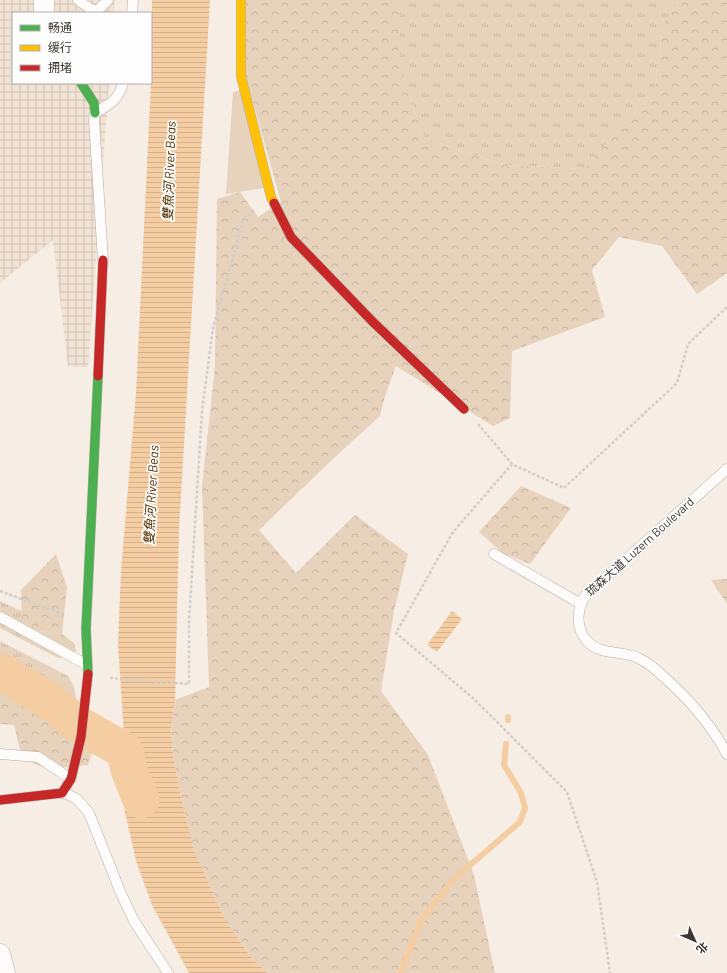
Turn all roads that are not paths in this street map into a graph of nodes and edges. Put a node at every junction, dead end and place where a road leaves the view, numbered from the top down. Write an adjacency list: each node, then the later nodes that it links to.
1 (44, 0): 6 (street)
2 (78, 0): 7 (lane)
3 (108, 0): 7 (lane)
4 (133, 0): 8 (lane)
5 (241, 0): 13 (street)
6 (44, 12)
7 (97, 12)
8 (132, 12)
9 (82, 84): 11 (street)
10 (123, 84): 11 (lane)
11 (95, 113): 12 (lane)
12 (103, 260): 18 (street)
13 (464, 408)
14 (727, 468): 16 (lane, 琉森大道 Luzern Boulevard)
15 (494, 554): 16 (lane)
16 (581, 604): 20 (lane, 琉森大道 Luzern Boulevard)
17 (0, 617): 18 (lane)
18 (87, 665): 21 (street)
19 (0, 754): 21 (lane)
20 (727, 754)
21 (71, 779): 22 (street)
22 (62, 793): 23 (street); 26 (lane)
23 (0, 800)
24 (0, 954): 25 (street)
25 (5, 973)
26 (168, 973)

